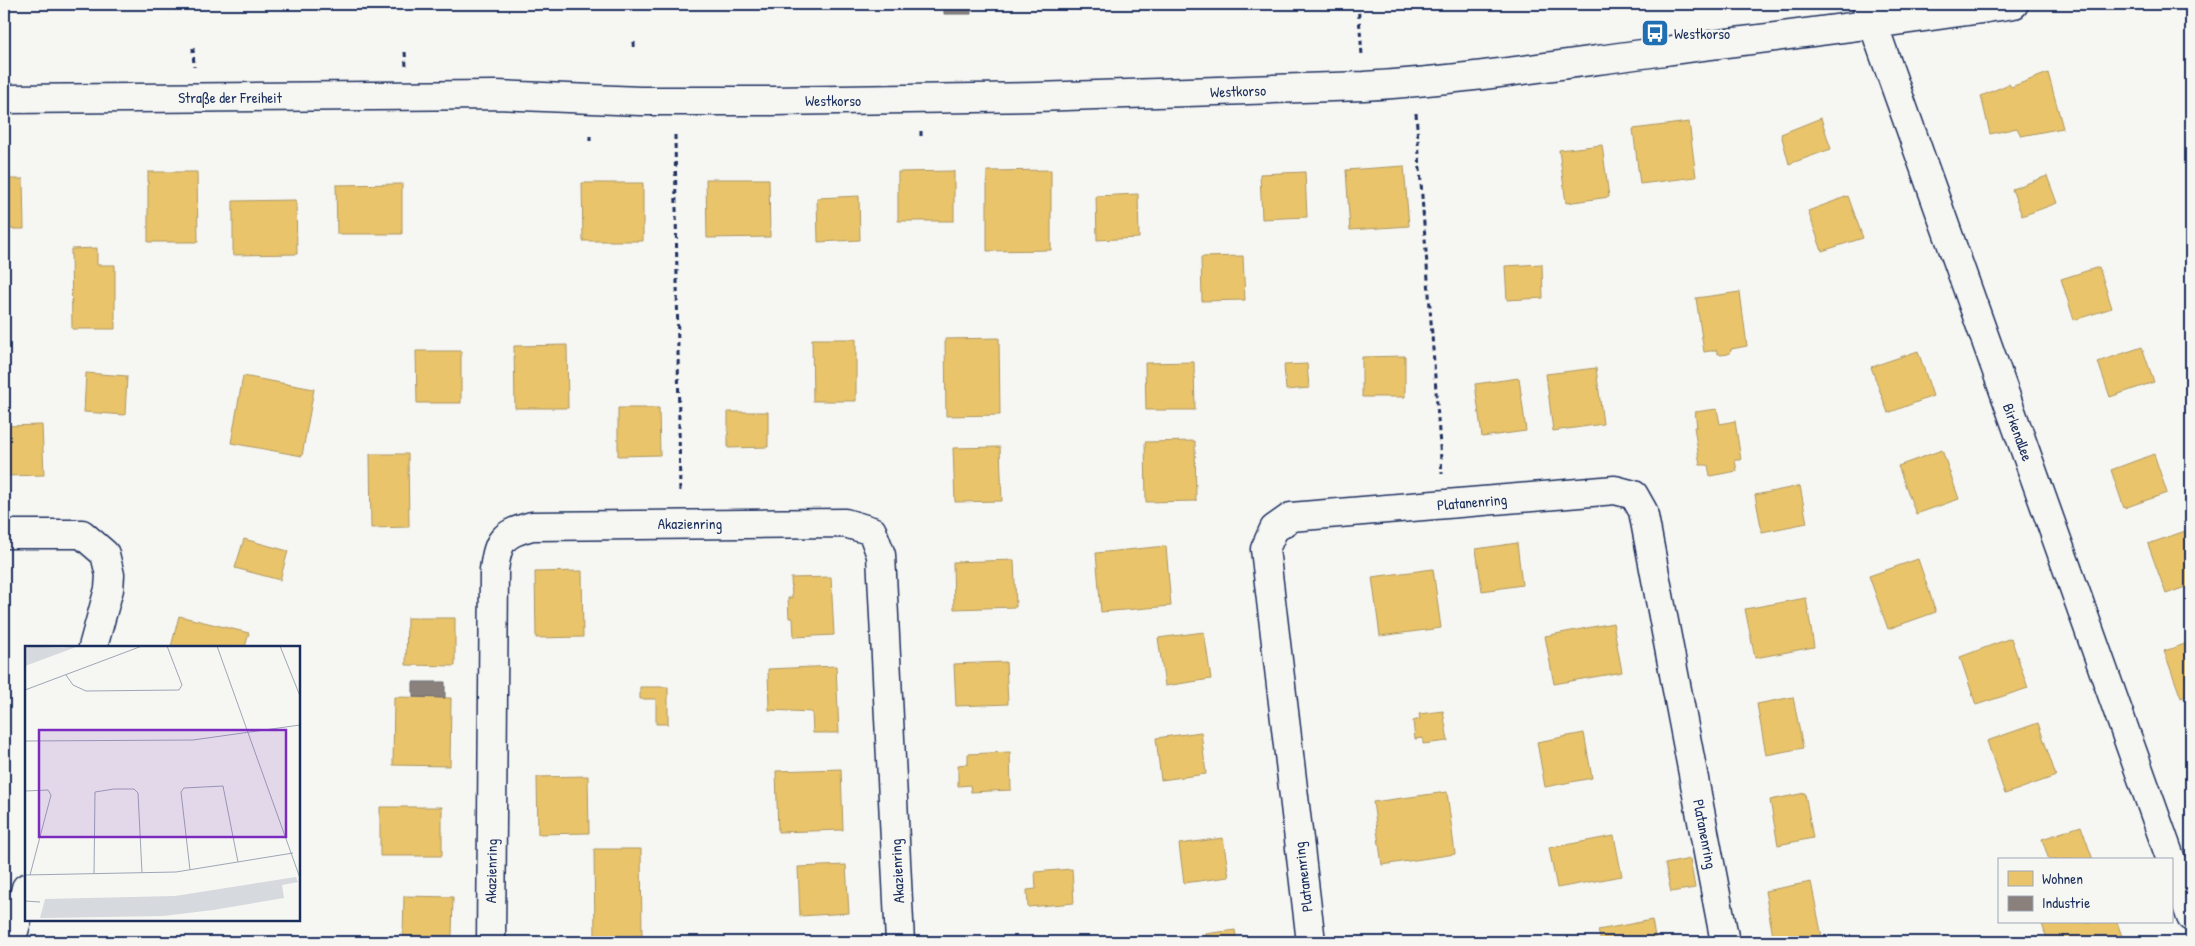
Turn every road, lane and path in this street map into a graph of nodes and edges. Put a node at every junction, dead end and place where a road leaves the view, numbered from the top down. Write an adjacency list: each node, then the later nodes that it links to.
1 (1358, 4): 4 (path)
2 (2014, 4): 3 (street, Westkorso)
3 (1870, 14): 7 (street, Westkorso); 19 (street, Birkenallee)
4 (1361, 35)
5 (634, 42): 6 (path)
6 (634, 49)
7 (457, 95): 8 (street, Straße der Freiheit)
8 (4, 99)
9 (922, 131): 12 (path)
10 (675, 135): 16 (path)
11 (590, 136): 13 (path)
12 (922, 138)
13 (590, 142)
14 (1418, 143): 15 (path)
15 (1444, 504): 26 (street, Platanenring); 27 (street, Platanenring)
16 (680, 523): 24 (street, Akazienring); 25 (street, Akazienring)
17 (4, 534): 18 (street)
18 (93, 646)
19 (2170, 858)
20 (2172, 863): 22 (street, Birkenallee)
21 (25, 892): 23 (street)
22 (2191, 917)
23 (11, 942)
24 (491, 942)
25 (900, 942)
26 (1311, 942)
27 (1725, 942)

